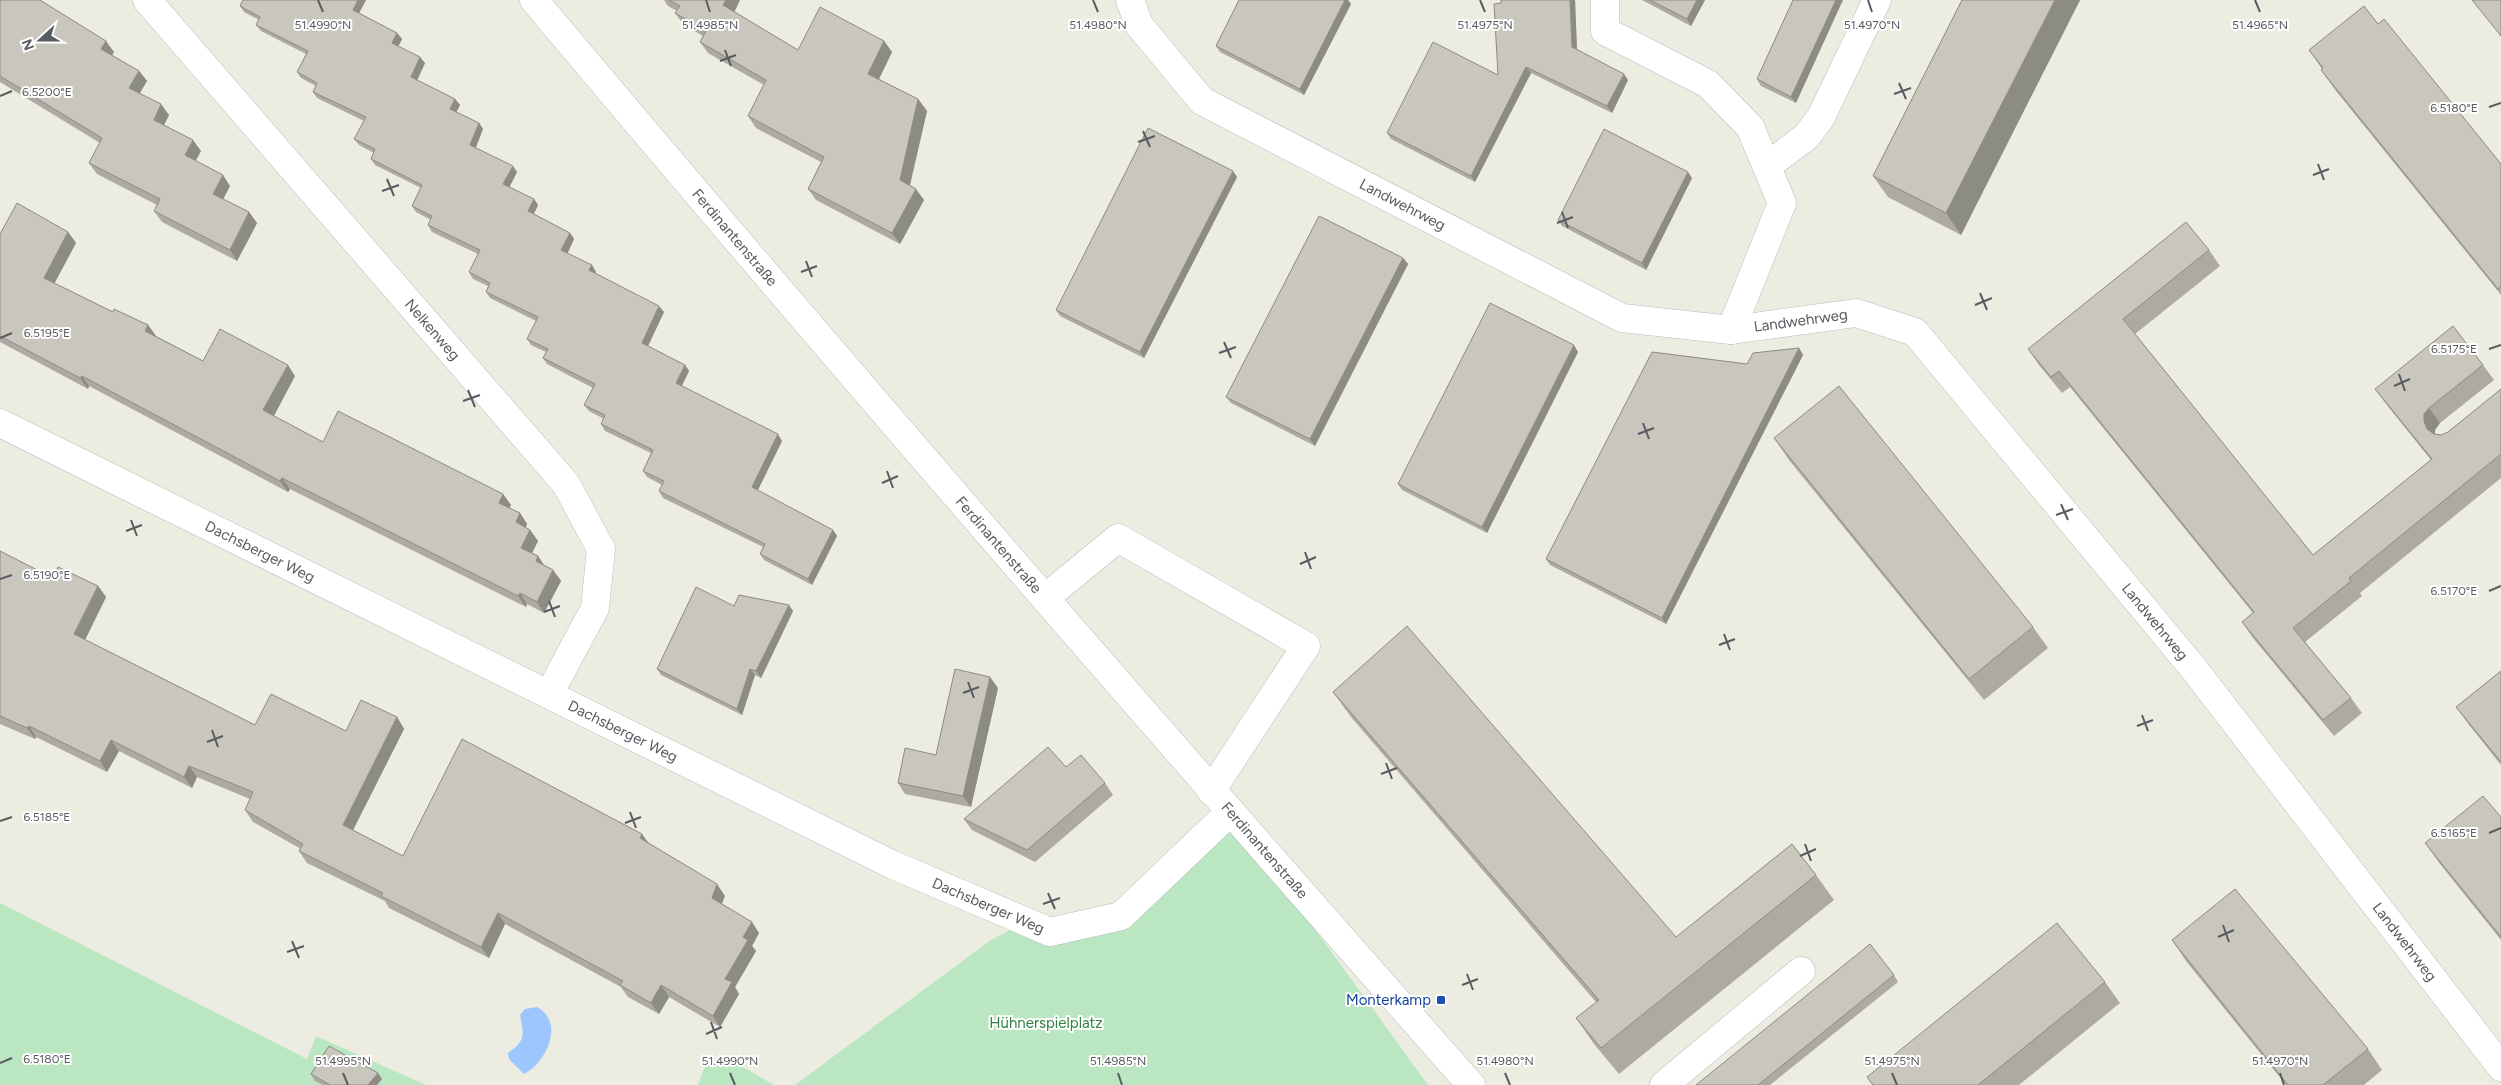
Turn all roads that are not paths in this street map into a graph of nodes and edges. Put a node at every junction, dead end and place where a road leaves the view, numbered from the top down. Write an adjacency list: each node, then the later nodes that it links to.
1 (147, 0): 10 (street, Nelkenweg)
2 (534, 0): 9 (street, Ferdinantenstraße)
3 (1605, 0): 6 (street, Landwehrweg)
4 (1876, 0): 6 (street)
5 (1135, 12): 7 (street, Landwehrweg)
6 (1766, 166): 7 (street, Landwehrweg)
7 (1731, 330): 14 (street, Landwehrweg)
8 (0, 423): 10 (street, Dachsberger Weg)
9 (1045, 598): 11 (street, Ferdinantenstraße); 11 (street)
10 (548, 694): 12 (street, Dachsberger Weg)
11 (1212, 791): 12 (street, Ferdinantenstraße)
12 (1230, 812): 15 (street, Ferdinantenstraße)
13 (1801, 971): 16 (street)
14 (2501, 1067)
15 (1471, 1085)
16 (1664, 1085)

